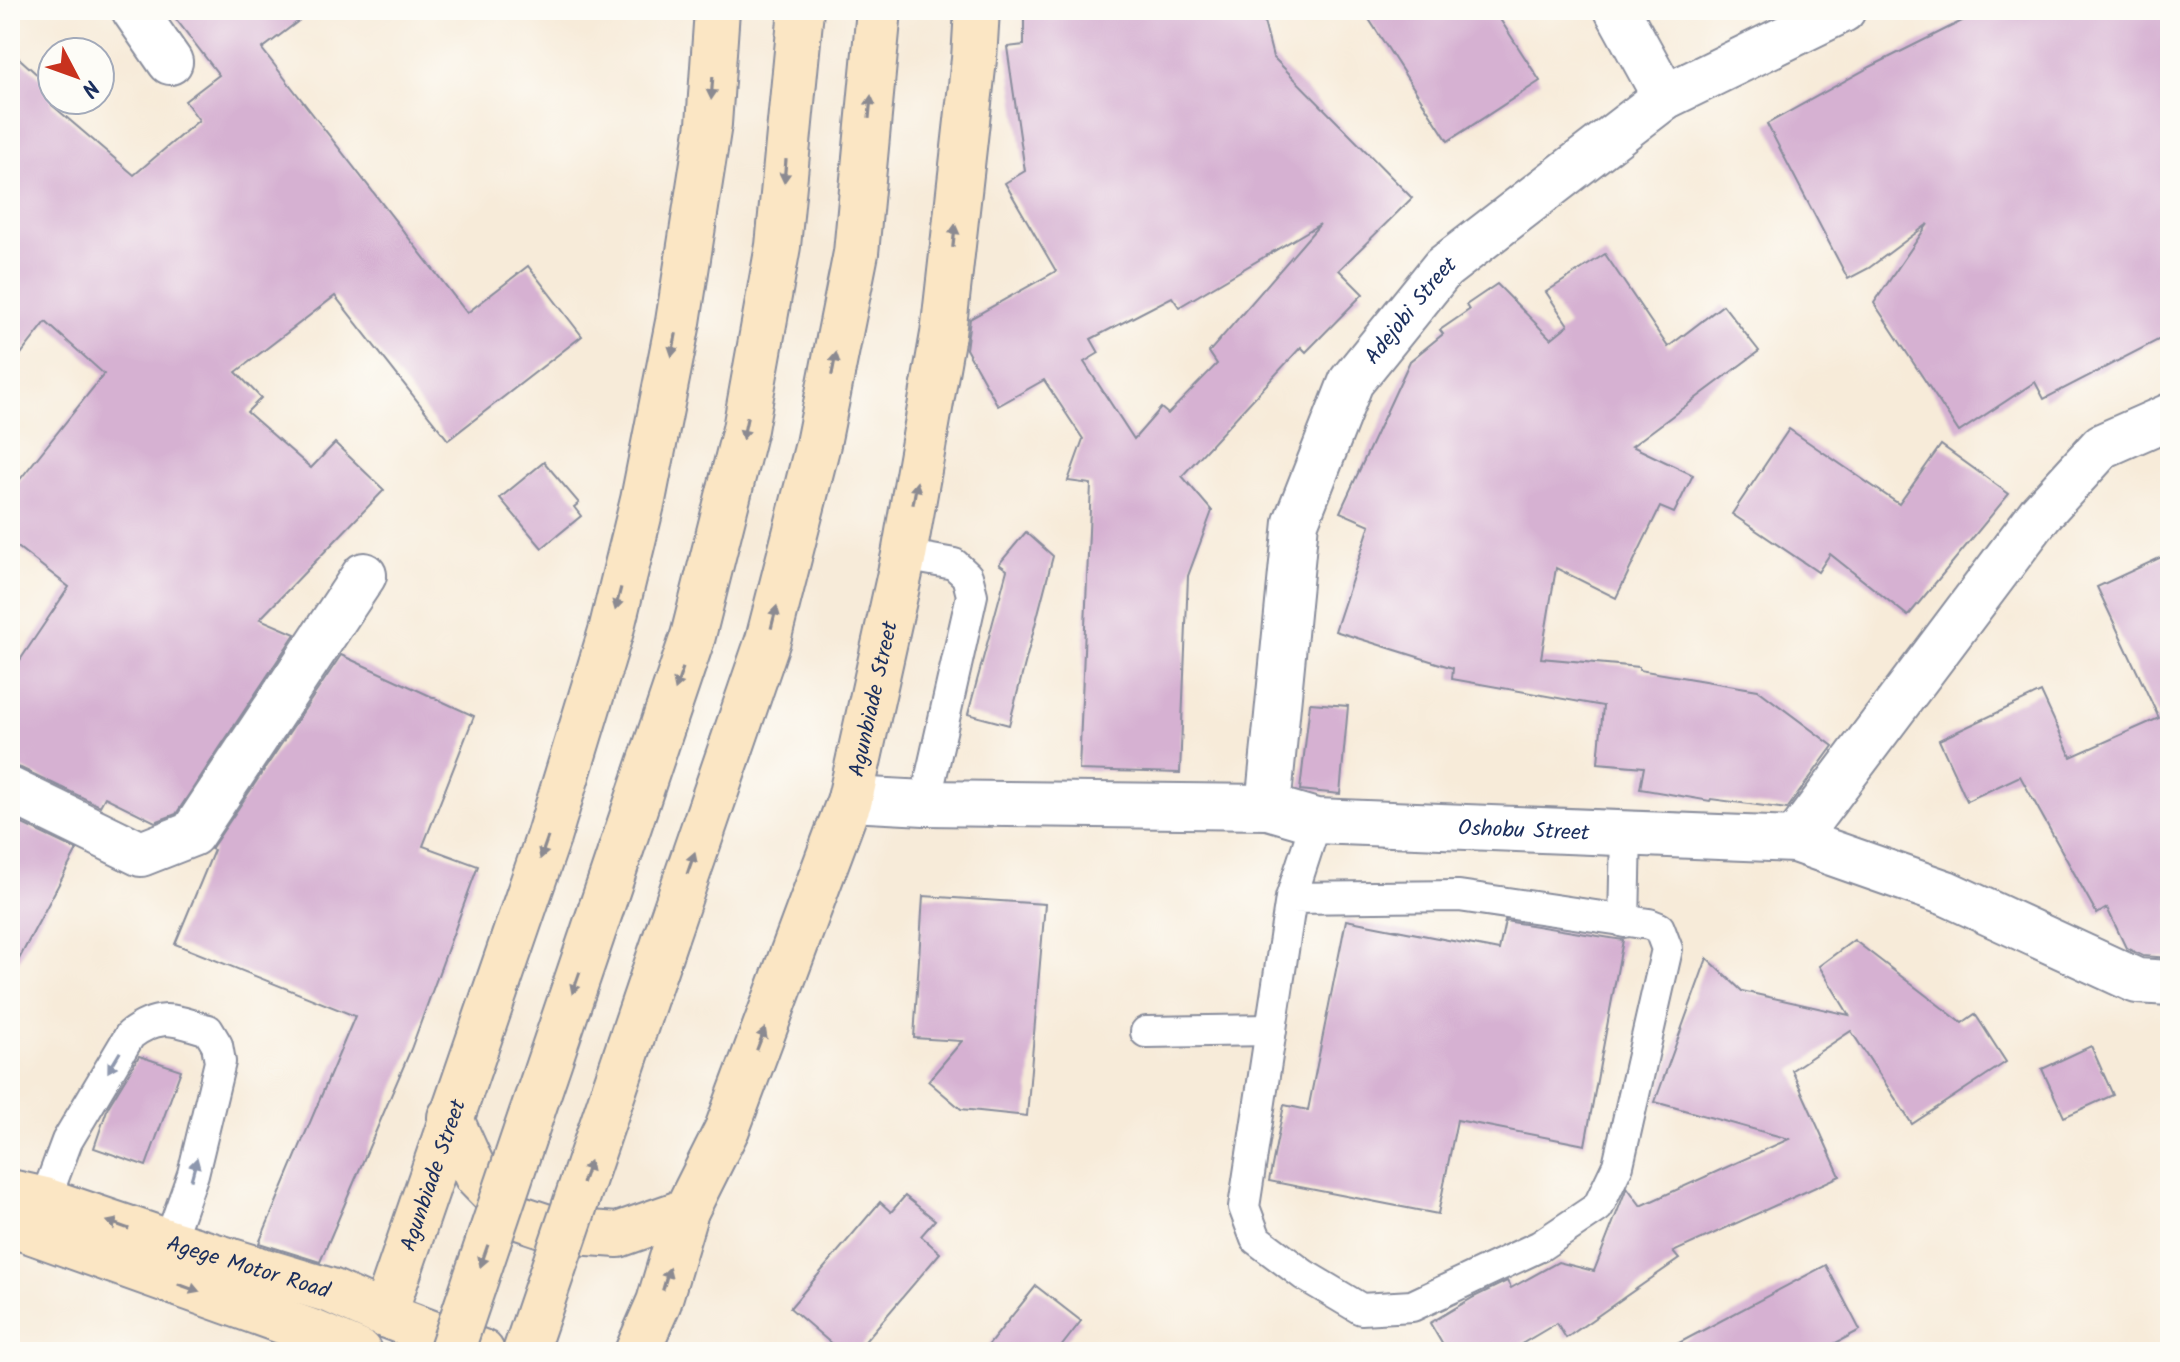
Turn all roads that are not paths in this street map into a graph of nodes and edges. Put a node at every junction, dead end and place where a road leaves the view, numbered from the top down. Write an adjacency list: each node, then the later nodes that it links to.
1 (134, 10): 8 (street)
2 (717, 10): 25 (main road, Agunbiade Street, one-way to 25)
3 (801, 10): 31 (main road, one-way to 31, bridge)
4 (879, 10): 33 (main road, one-way to 4, bridge)
5 (977, 10): 11 (main road, Agunbiade Street, one-way to 5)
6 (1617, 10): 9 (street)
7 (1843, 10): 9 (street, Adejobi Street)
8 (170, 62)
9 (1665, 97): 16 (street, Adejobi Street)
10 (2170, 416): 19 (street)
11 (904, 555): 14 (main road, Agunbiade Street); 15 (lane)
12 (364, 575): 13 (street)
13 (10, 790)
14 (850, 799): 15 (street, Oshobu Street); 27 (main road, Agunbiade Street, one-way to 14)
15 (925, 803): 16 (street, Oshobu Street)
16 (1268, 807): 17 (street, Oshobu Street)
17 (1316, 821): 18 (street, Oshobu Street); 20 (lane)
18 (1626, 833): 19 (street, Oshobu Street); 21 (lane)
19 (1795, 840): 22 (street, Oshobu Street)
20 (1291, 898): 21 (lane); 23 (lane)
21 (1624, 922): 23 (lane)
22 (2170, 983)
23 (1271, 1030): 24 (lane)
24 (1146, 1032)
25 (450, 1117): 27 (main road); 29 (main road, Agunbiade Street)
26 (22, 1205): 28 (main road, Agege Motor Road, one-way to 26); 28 (lane, one-way to 26); 30 (main road, Agege Motor Road, one-way to 30)
27 (686, 1211): 34 (main road, Agunbiade Street, one-way to 27)
28 (169, 1242): 29 (main road, Agege Motor Road)
29 (384, 1315): 32 (main road, Agege Motor Road)
30 (359, 1352)
31 (451, 1352)
32 (482, 1352)
33 (525, 1352)
34 (637, 1352)

